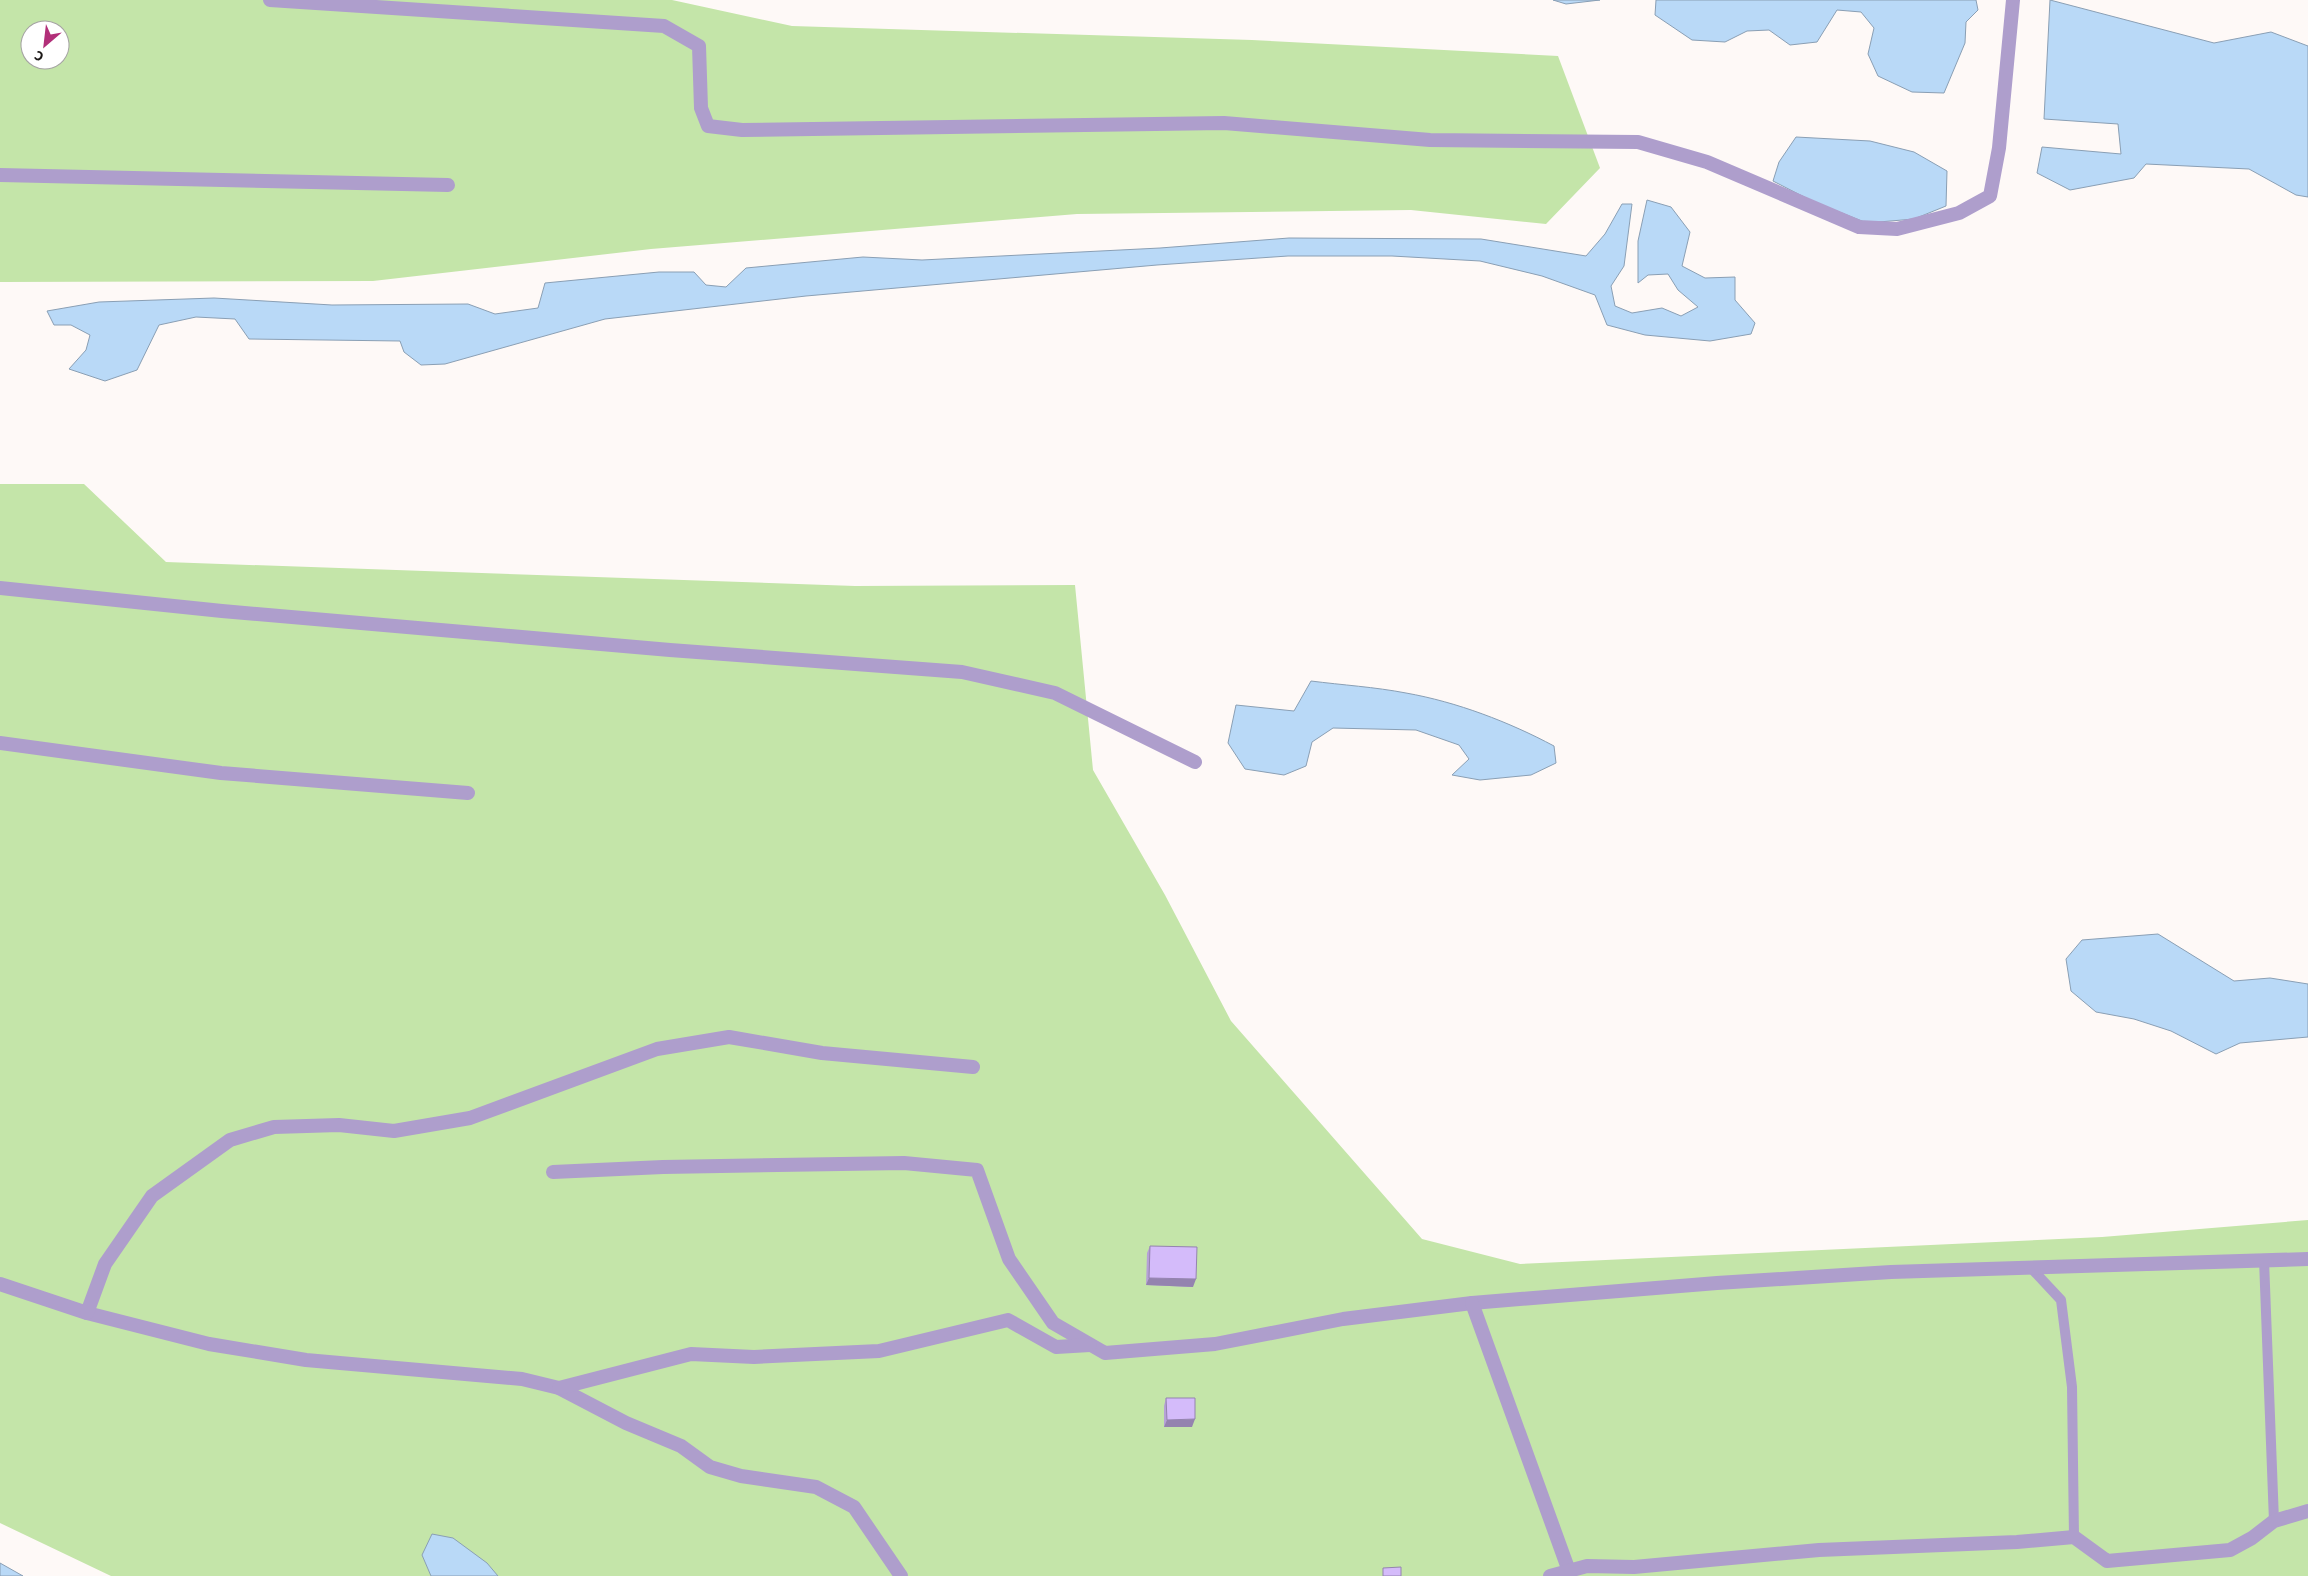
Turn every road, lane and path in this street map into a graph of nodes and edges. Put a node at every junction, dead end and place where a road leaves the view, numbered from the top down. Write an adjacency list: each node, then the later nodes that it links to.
1 (270, 0): 2 (street)
2 (2013, 0)
3 (0, 175): 4 (street)
4 (448, 185)
5 (0, 588): 7 (street)
6 (0, 743): 8 (street)
7 (1195, 762)
8 (468, 793)
9 (973, 1067): 16 (street)
10 (553, 1172): 17 (street)
11 (2308, 1259): 12 (street)
12 (2264, 1260): 13 (street); 20 (lane)
13 (2032, 1268): 15 (street); 21 (lane)
14 (0, 1284): 16 (street)
15 (1472, 1303): 17 (street); 23 (street)
16 (86, 1313): 18 (street)
17 (1091, 1345): 18 (street)
18 (559, 1388): 24 (street)
19 (2308, 1511): 20 (street)
20 (2274, 1521): 21 (street)
21 (2074, 1537): 22 (street)
22 (1661, 1570): 23 (street)
23 (1569, 1571): 25 (street)
24 (901, 1576)
25 (1550, 1576)

